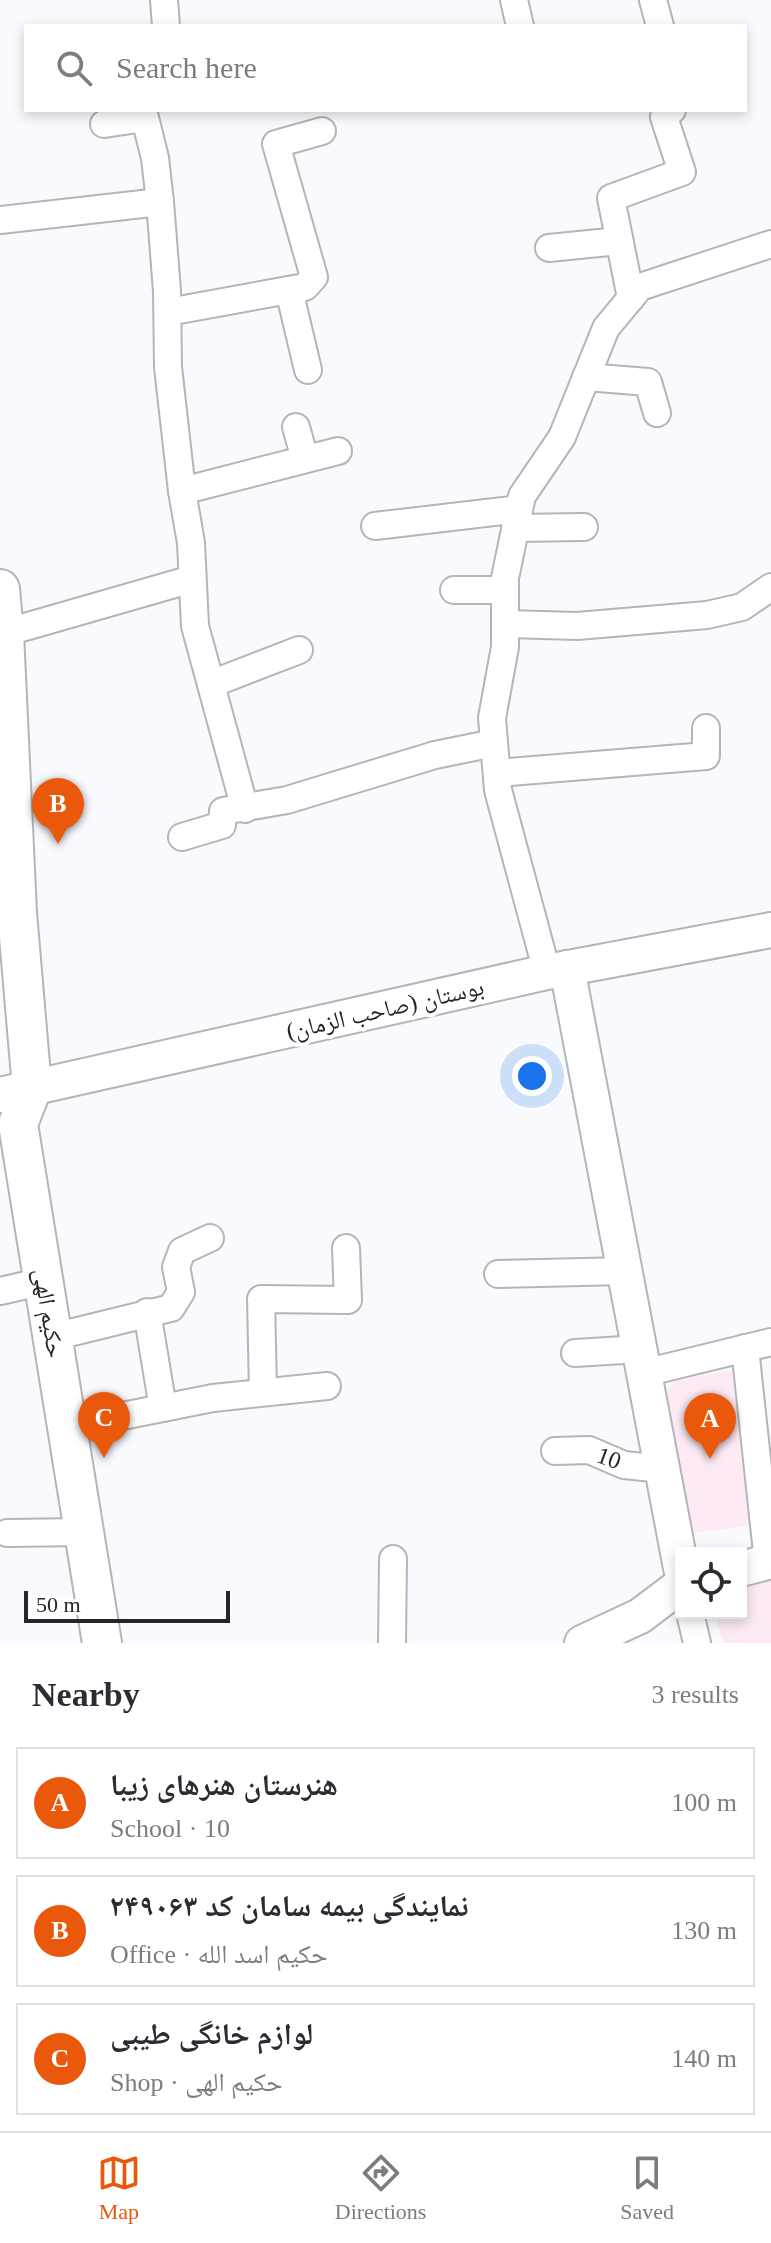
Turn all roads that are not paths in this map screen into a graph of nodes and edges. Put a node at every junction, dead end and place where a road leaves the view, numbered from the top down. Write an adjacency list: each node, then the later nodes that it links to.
1 (164, 0): 4 (street)
2 (514, 0): 5 (street)
3 (653, 0): 6 (street)
4 (166, 24)
5 (520, 24)
6 (659, 24)
7 (670, 112): 13 (street)
8 (150, 114): 9 (street); 11 (street)
9 (104, 124)
10 (322, 131): 16 (street)
11 (160, 202): 12 (street); 18 (street)
12 (0, 220)
13 (619, 241): 15 (street); 17 (street)
14 (771, 244): 17 (street)
15 (549, 248)
16 (289, 290): 18 (street); 19 (street)
17 (631, 298): 20 (street)
18 (168, 312): 25 (street)
19 (308, 370)
20 (586, 377): 21 (street); 26 (street)
21 (657, 413)
22 (296, 427): 24 (street)
23 (338, 451): 24 (street)
24 (305, 459): 25 (street)
25 (182, 491): 29 (street)
26 (517, 519): 27 (street); 28 (street); 33 (street)
27 (375, 526)
28 (584, 527)
29 (192, 579): 35 (street); 37 (street)
30 (771, 587): 34 (street)
31 (0, 589): 35 (main road, حکیم الهی)
32 (454, 590): 33 (street)
33 (505, 590): 34 (street)
34 (505, 624): 39 (street)
35 (4, 633): 43 (main road, حکیم الهی)
36 (299, 650): 37 (street)
37 (211, 684): 41 (street)
38 (706, 728): 40 (street)
39 (494, 743): 40 (street); 41 (street)
40 (497, 773): 45 (street)
41 (245, 809): 42 (street)
42 (182, 837)
43 (8, 914): 46 (main road, حکیم الهی)
44 (771, 930): 45 (street, بوستان (صاحب الزمان))
45 (557, 970): 46 (street, بوستان (صاحب الزمان)); 49 (street)
46 (13, 1102): 51 (main road, حکیم الهی)
47 (210, 1238): 53 (street)
48 (346, 1248): 60 (street)
49 (625, 1271): 50 (street); 58 (street)
50 (498, 1274)
51 (44, 1281): 52 (street); 54 (main road, حکیم الهی)
52 (0, 1291)
53 (147, 1312): 54 (street); 61 (street)
54 (53, 1337): 62 (main road, حکیم الهی)
55 (771, 1342): 56 (street)
56 (745, 1348): 58 (street); 69 (street)
57 (575, 1353): 58 (street)
58 (642, 1361): 64 (street)
59 (327, 1386): 60 (street)
60 (263, 1392): 61 (street)
61 (163, 1408): 62 (street)
62 (67, 1427): 65 (main road, حکیم الهی)
63 (555, 1451): 64 (street, 10)
64 (663, 1469): 67 (street)
65 (84, 1532): 66 (street); 73 (main road, حکیم الهی)
66 (7, 1533)
67 (677, 1547)
68 (393, 1559): 74 (street)
69 (760, 1564)
70 (675, 1590): 72 (street)
71 (691, 1619): 75 (street)
72 (586, 1642)
73 (102, 1643)
74 (392, 1643)
75 (697, 1643)

